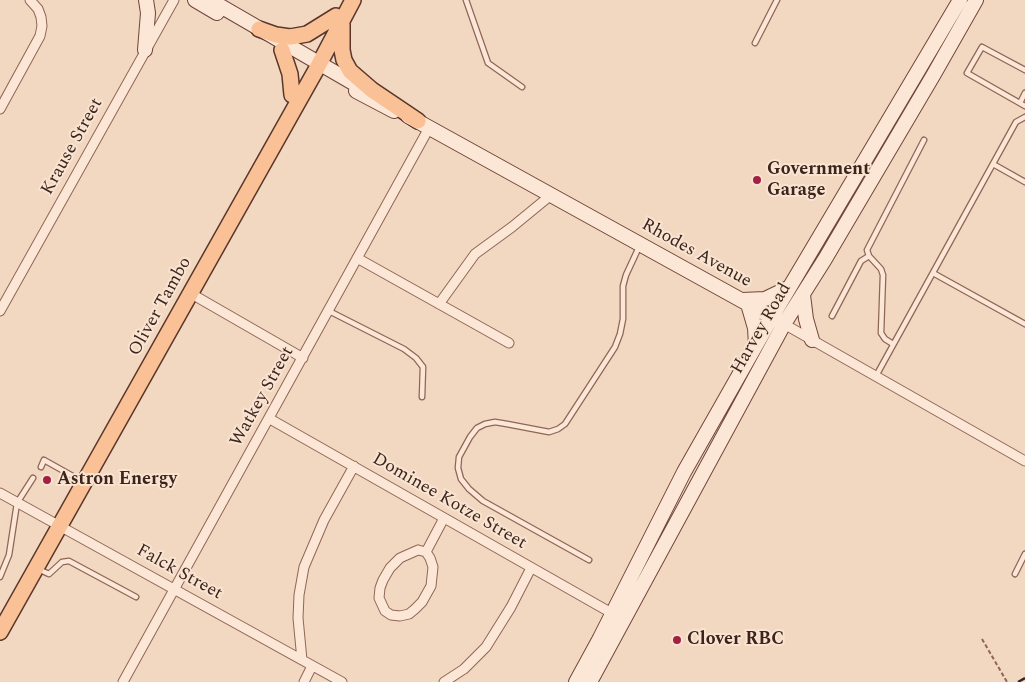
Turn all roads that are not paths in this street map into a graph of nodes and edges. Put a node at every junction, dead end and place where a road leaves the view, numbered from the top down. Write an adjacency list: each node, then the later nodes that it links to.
1 (30, 0): 26 (street)
2 (146, 0): 15 (main road)
3 (174, 0): 15 (street, Krause Street)
4 (195, 0): 16 (main road)
5 (210, 0): 13 (main road)
6 (345, 0): 12 (main road, Oliver Tambo)
7 (353, 0): 12 (main road, Oliver Tambo)
8 (466, 0): 21 (lane)
9 (777, 0): 14 (lane)
10 (960, 0): 18 (main road, Harvey Road)
11 (976, 0): 20 (main road, Harvey Road)
12 (339, 18): 13 (main road); 17 (main road, Oliver Tambo); 28 (main road)
13 (259, 29): 17 (main road)
14 (756, 43)
15 (145, 50): 42 (street, Krause Street)
16 (282, 50): 17 (main road); 23 (main road)
17 (314, 64): 23 (main road, Oliver Tambo); 28 (main road, Rhodes Avenue); 38 (main road, Oliver Tambo)
18 (921, 67): 20 (main road); 37 (main road, Harvey Road)
19 (1025, 70): 24 (lane)
20 (934, 74): 39 (main road, Harvey Road)
21 (522, 87)
22 (1025, 94): 24 (lane)
23 (292, 95): 59 (main road, Oliver Tambo)
24 (1020, 103): 25 (lane)
25 (1025, 106)
26 (0, 109)
27 (1025, 117): 30 (lane)
28 (424, 124): 32 (main road, Rhodes Avenue); 35 (street, Watkey Street)
29 (924, 140): 34 (lane)
30 (993, 164): 31 (lane); 36 (lane)
31 (1025, 182)
32 (551, 196): 33 (main road, Rhodes Avenue); 41 (street)
33 (640, 245): 40 (main road, Rhodes Avenue); 66 (lane)
34 (869, 256): 44 (lane); 49 (lane)
35 (357, 258): 41 (street); 43 (street, Watkey Street)
36 (933, 273): 46 (lane); 49 (lane)
37 (790, 287): 40 (main road); 45 (main road, Harvey Road)
38 (190, 293): 51 (street); 63 (main road, Oliver Tambo)
39 (803, 295): 45 (main road, Harvey Road); 47 (main road)
40 (744, 302): 45 (main road, Rhodes Avenue); 50 (main road)
41 (439, 304): 48 (street)
42 (0, 311)
43 (329, 311): 51 (street, Watkey Street); 53 (lane)
44 (832, 316)
45 (778, 321): 47 (street, Rhodes Avenue); 50 (main road, Harvey Road); 74 (main road, Harvey Road)
46 (1025, 324)
47 (812, 340): 52 (street, Rhodes Avenue)
48 (509, 343)
49 (893, 344): 52 (lane)
50 (756, 346): 74 (main road, Harvey Road)
51 (303, 358): 54 (street, Watkey Street)
52 (876, 376): 55 (street, Rhodes Avenue)
53 (422, 397)
54 (270, 418): 56 (street, Dominee Kotze Street); 71 (street, Watkey Street)
55 (1025, 461)
56 (354, 466): 62 (street, Dominee Kotze Street); 76 (street)
57 (40, 467): 59 (lane)
58 (33, 478): 61 (lane)
59 (78, 479): 63 (main road, Oliver Tambo)
60 (0, 493): 61 (street, Falck Street)
61 (17, 503): 63 (street, Falck Street); 70 (lane)
62 (444, 518): 64 (street); 68 (street, Dominee Kotze Street)
63 (57, 525): 67 (main road, Oliver Tambo); 71 (street, Falck Street); 73 (main road, Oliver Tambo)
64 (426, 552): 64 (street)
65 (1025, 554): 69 (lane)
66 (589, 560)
67 (36, 568): 72 (lane); 75 (main road, Oliver Tambo)
68 (531, 568): 74 (street, Dominee Kotze Street); 81 (street)
69 (1015, 574)
70 (0, 577)
71 (173, 589): 76 (street, Falck Street); 78 (street, Watkey Street)
72 (136, 597)
73 (0, 615)
74 (618, 616): 82 (main road, Harvey Road); 83 (main road, Harvey Road)
75 (0, 632)
76 (302, 660): 77 (street, Falck Street)
77 (312, 666): 79 (street); 80 (street, Falck Street)
78 (123, 682)
79 (304, 682)
80 (342, 682)
81 (444, 682)
82 (576, 682)
83 (590, 682)

